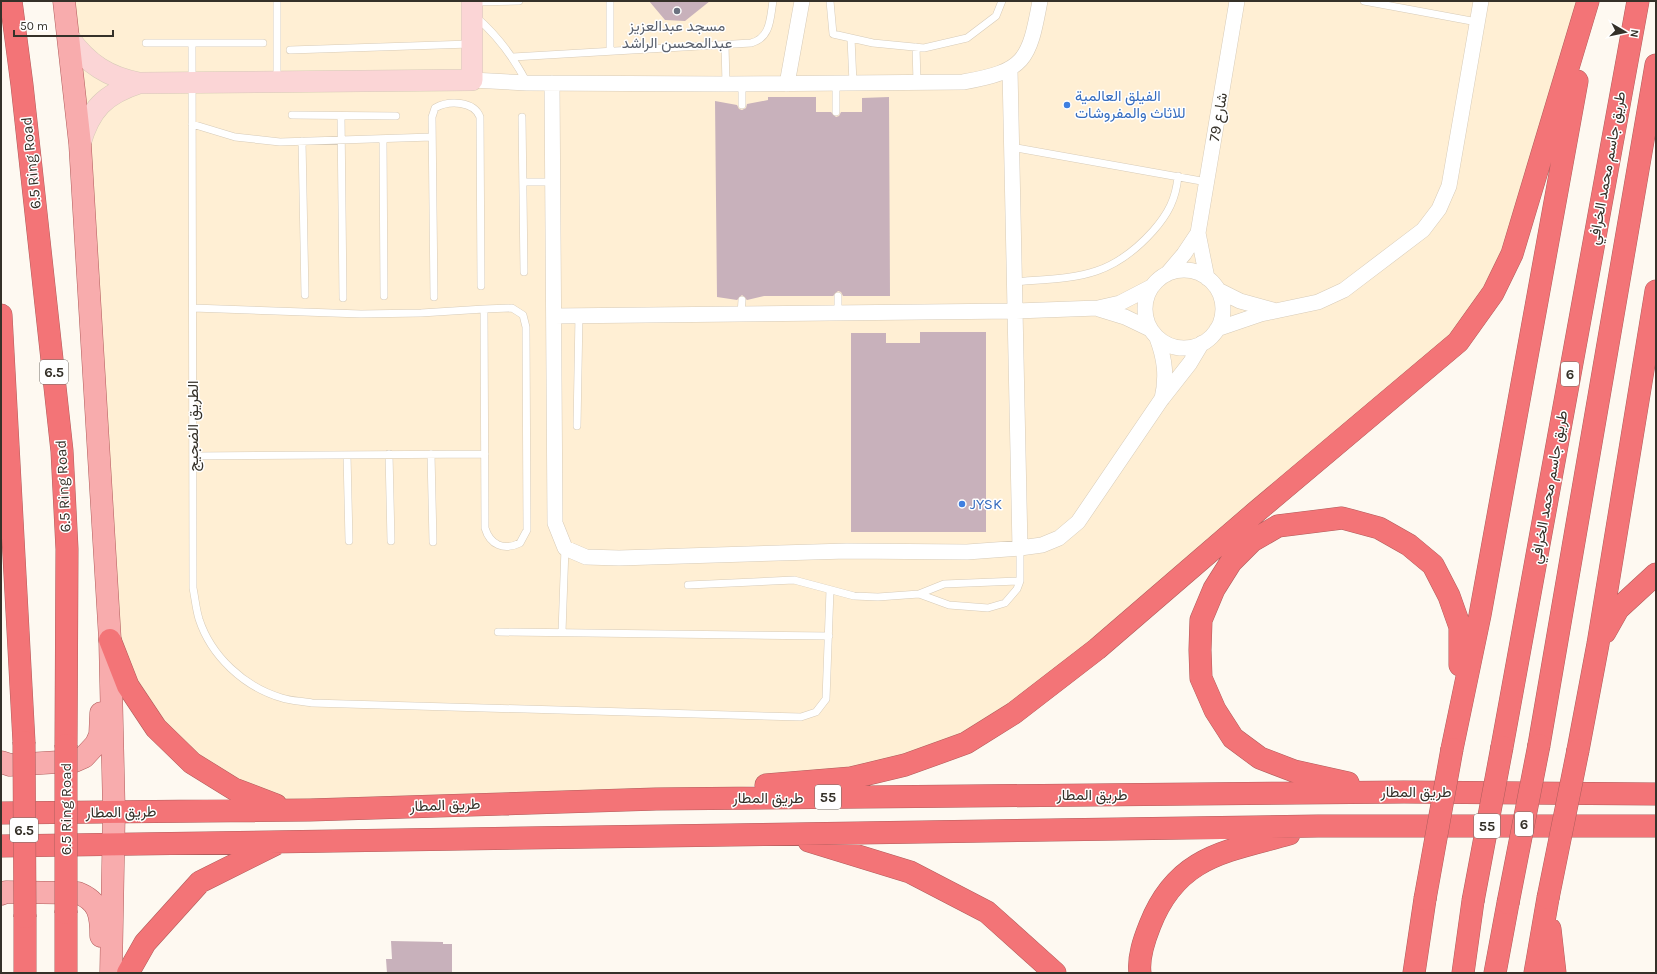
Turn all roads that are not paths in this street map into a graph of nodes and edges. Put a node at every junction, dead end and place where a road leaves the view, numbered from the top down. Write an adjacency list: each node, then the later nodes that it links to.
1 (11, 1): 45 (highway, 6.5 Ring Road / 6.5)
2 (22, 1): 45 (highway)
3 (64, 1): 20 (main road)
4 (277, 1): 35 (lane)
5 (519, 1): 18 (lane)
6 (610, 1): 29 (lane)
7 (773, 1): 26 (lane)
8 (802, 1): 44 (street)
9 (830, 1): 21 (lane)
10 (1002, 1): 27 (lane)
11 (1040, 1): 32 (street)
12 (1237, 1): 62 (street, شارع 79)
13 (1364, 1): 19 (lane)
14 (1481, 1): 19 (street)
15 (1588, 1): 116 (highway)
16 (1592, 1): 112 (highway)
17 (1638, 1): 138 (highway, طريق جاسم محمد الخرافي / 6, bridge)
18 (472, 6): 25 (street); 30 (lane)
19 (1477, 22): 80 (street)
20 (69, 38): 37 (street); 57 (main road)
21 (851, 38): 27 (lane); 41 (lane)
22 (146, 43): 23 (lane)
23 (192, 43): 24 (lane); 34 (lane, الطريق الضجيج)
24 (263, 43)
25 (472, 44): 28 (lane); 33 (street)
26 (725, 45): 29 (lane); 42 (lane)
27 (916, 47): 36 (lane)
28 (290, 50)
29 (610, 51): 30 (lane)
30 (513, 57): 38 (lane)
31 (1656, 65): 139 (highway, طريق جاسم محمد الخرافي / 6, bridge)
32 (1010, 70): 36 (street); 58 (street)
33 (472, 80): 35 (street); 38 (street)
34 (192, 82): 35 (street); 37 (street); 52 (lane, الطريق الضجيج)
35 (277, 82)
36 (917, 82): 41 (street)
37 (139, 83): 57 (street)
38 (527, 83): 39 (street)
39 (552, 83): 42 (street); 61 (street)
40 (836, 83): 41 (street); 44 (street); 47 (lane)
41 (853, 83)
42 (726, 84): 43 (street)
43 (742, 84): 44 (street); 46 (lane)
44 (787, 84)
45 (22, 85): 132 (highway, 6.5 Ring Road / 6.5, bridge)
46 (742, 105)
47 (836, 112)
48 (292, 115): 49 (lane)
49 (341, 116): 50 (lane); 55 (lane)
50 (396, 116)
51 (522, 117): 60 (lane)
52 (192, 124): 56 (lane); 77 (lane, الطريق الضجيج)
53 (432, 137): 54 (lane); 68 (lane); 75 (lane)
54 (383, 139): 55 (lane); 73 (lane)
55 (341, 140): 56 (lane); 76 (lane)
56 (302, 141): 72 (lane)
57 (80, 144): 101 (main road)
58 (1011, 147): 59 (lane); 67 (street)
59 (1178, 176): 62 (lane); 67 (lane)
60 (523, 182): 61 (lane); 64 (lane)
61 (553, 182): 84 (street)
62 (1207, 182): 63 (street, شارع 79)
63 (1198, 233): 65 (street, شارع 79); 66 (street, شارع 79)
64 (524, 272)
65 (1166, 274): 66 (street); 69 (street)
66 (1207, 278): 70 (street)
67 (1014, 282): 81 (street)
68 (481, 286)
69 (1151, 287): 78 (street); 87 (street)
70 (1218, 290): 80 (street); 86 (street)
71 (1656, 291): 111 (highway)
72 (305, 295)
73 (384, 296)
74 (838, 296): 82 (lane)
75 (434, 297)
76 (343, 298)
77 (193, 308): 79 (lane); 95 (lane, الطريق الضجيج)
78 (1098, 308): 81 (street); 87 (street)
79 (484, 309): 93 (lane); 93 (lane)
80 (1276, 310): 86 (street)
81 (1015, 311): 82 (street); 100 (street)
82 (838, 313): 85 (street)
83 (1, 315): 131 (highway, 6.5, bridge)
84 (554, 316): 85 (street); 99 (street)
85 (579, 316): 90 (lane)
86 (1217, 329): 88 (street)
87 (1154, 334): 88 (street); 89 (street)
88 (1202, 343): 89 (street)
89 (1161, 400): 100 (street)
90 (577, 426)
91 (390, 454): 92 (lane); 94 (lane); 97 (lane)
92 (431, 454): 93 (lane); 98 (lane)
93 (485, 454)
94 (347, 455): 95 (lane); 96 (lane)
95 (193, 456): 109 (lane, الطريق الضجيج)
96 (349, 541)
97 (391, 541)
98 (433, 542)
99 (564, 548): 100 (street); 108 (lane)
100 (1020, 548): 103 (lane)
101 (105, 553): 110 (main road); 113 (main road)
102 (1656, 574): 111 (highway)
103 (1020, 581): 106 (lane); 106 (lane)
104 (688, 585): 105 (lane)
105 (830, 590): 106 (lane); 109 (lane, الطريق الضجيج)
106 (919, 594)
107 (498, 632): 108 (lane)
108 (562, 632): 109 (lane)
109 (829, 636)
110 (110, 640): 117 (highway); 118 (main road)
111 (1598, 644): 129 (highway, bridge)
112 (1459, 717): 114 (highway); 130 (highway, bridge)
113 (1, 762)
114 (1404, 792): 115 (highway, طريق المطار / 55); 116 (highway, طريق المطار / 55)
115 (1656, 794)
116 (656, 799): 117 (highway, طريق المطار / 55)
117 (286, 809): 118 (highway, طريق المطار / 55)
118 (114, 812): 119 (highway, طريق المطار / 55); 127 (main road)
119 (1, 813)
120 (1318, 826): 121 (highway, 55); 124 (highway, 55); 137 (highway)
121 (1617, 826): 122 (highway, 55); 123 (highway)
122 (1656, 826)
123 (1656, 832)
124 (788, 835): 125 (highway, 55); 136 (highway)
125 (278, 843): 127 (highway, 55); 135 (highway)
126 (1, 846): 127 (highway, 55)
127 (114, 846): 134 (main road)
128 (1, 894): 133 (main road)
129 (1547, 900): 140 (highway); 141 (highway)
130 (1414, 972)
131 (25, 973)
132 (66, 973)
133 (101, 973)
134 (111, 973)
135 (128, 973)
136 (1055, 973)
137 (1140, 973)
138 (1463, 973)
139 (1495, 973)
140 (1535, 973)
141 (1555, 973)

